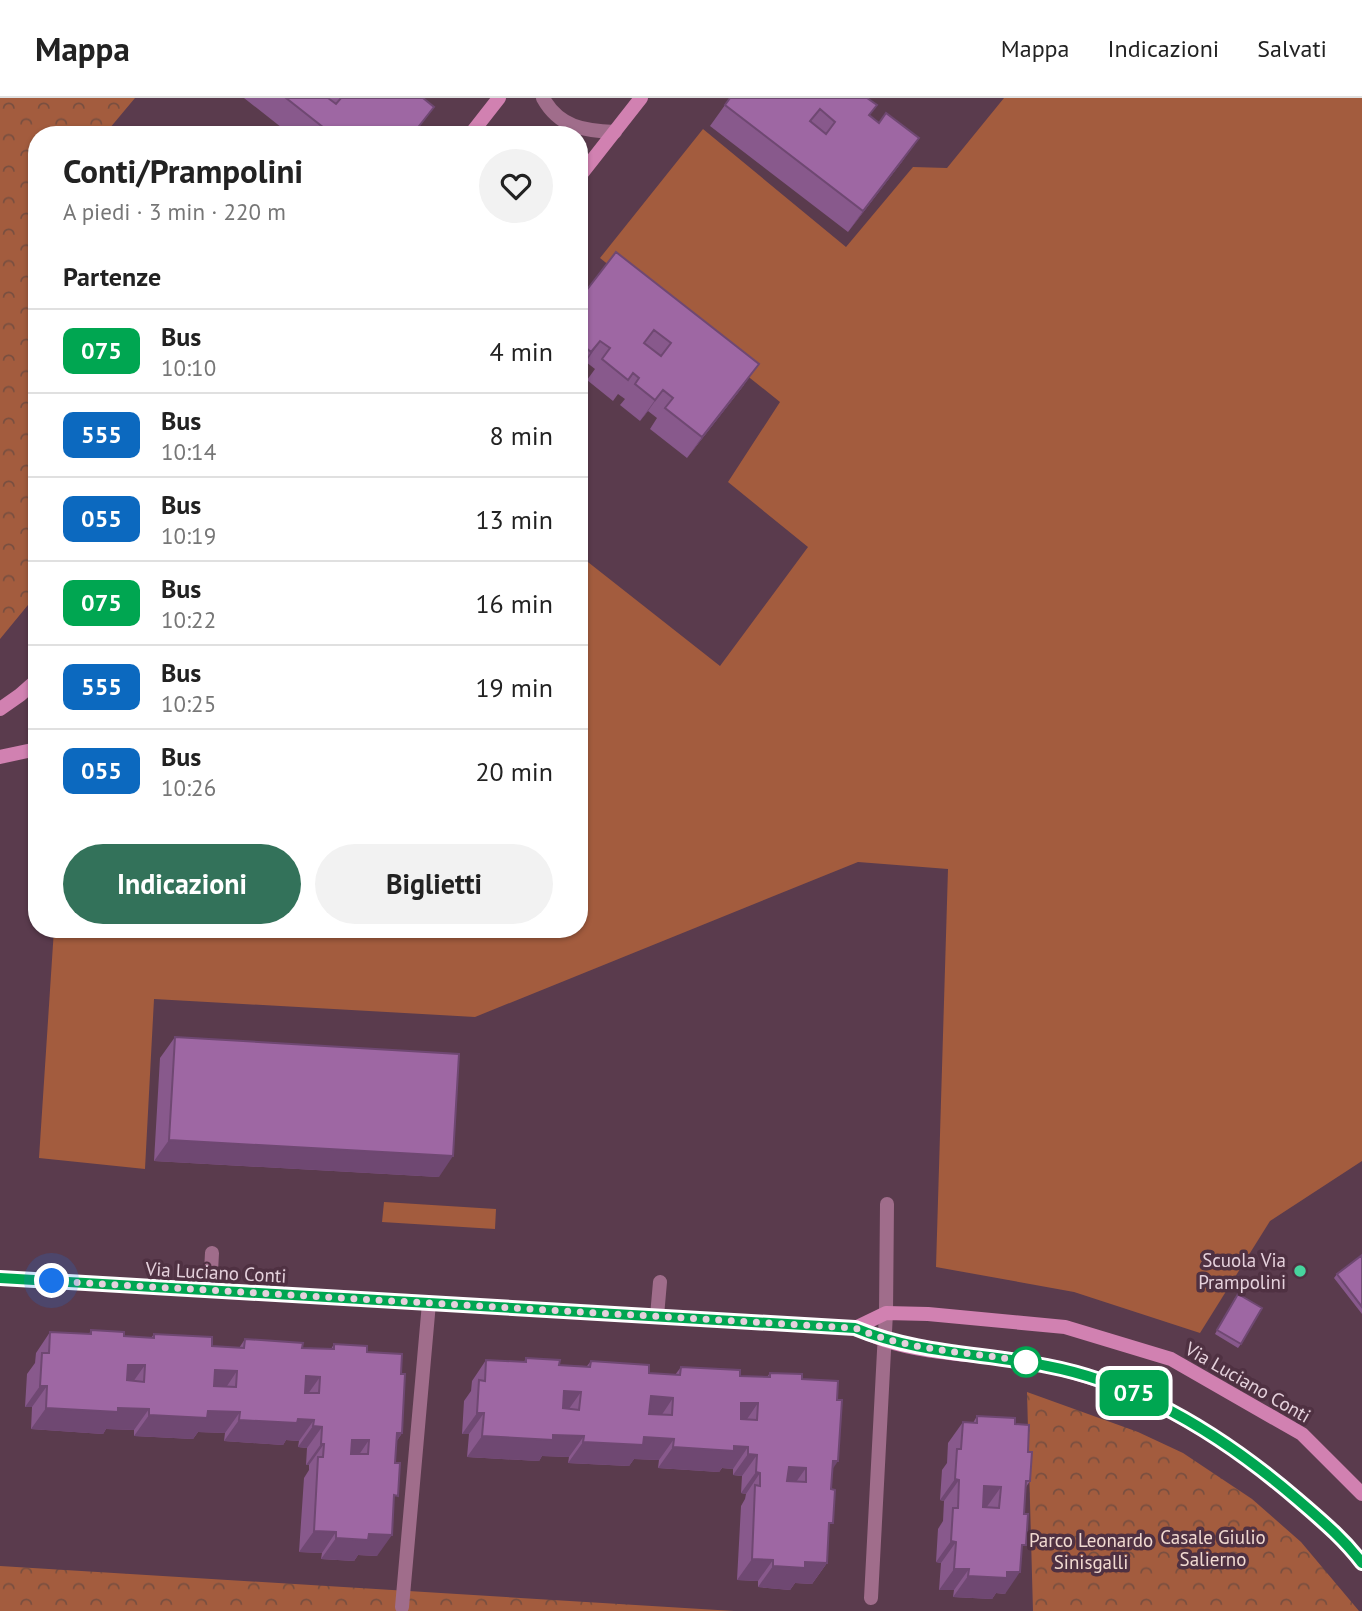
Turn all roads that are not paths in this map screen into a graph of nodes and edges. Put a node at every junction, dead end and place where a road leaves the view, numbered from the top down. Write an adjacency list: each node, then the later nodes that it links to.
1 (499, 98): 4 (street)
2 (543, 98): 5 (street)
3 (641, 98): 7 (street)
4 (477, 126)
5 (573, 126)
6 (588, 130): 7 (street)
7 (615, 132): 8 (street)
8 (588, 166)
9 (28, 688): 10 (street)
10 (0, 709)
11 (28, 751): 12 (street)
12 (0, 757)
13 (887, 1204): 19 (street)
14 (212, 1253): 17 (street)
15 (0, 1278): 17 (street, Via Luciano Conti)
16 (660, 1282): 20 (street)
17 (210, 1290): 18 (street, Via Luciano Conti)
18 (429, 1303): 20 (street, Via Luciano Conti); 26 (street)
19 (886, 1313): 21 (street, Via Luciano Conti); 22 (street); 23 (street, Via Luciano Conti)
20 (657, 1316): 21 (street, Via Luciano Conti)
21 (855, 1328): 22 (street, Via Luciano Conti)
22 (885, 1340): 24 (street, Via Luciano Conti); 25 (street)
23 (1362, 1494)
24 (1362, 1562)
25 (872, 1598)
26 (402, 1607)

